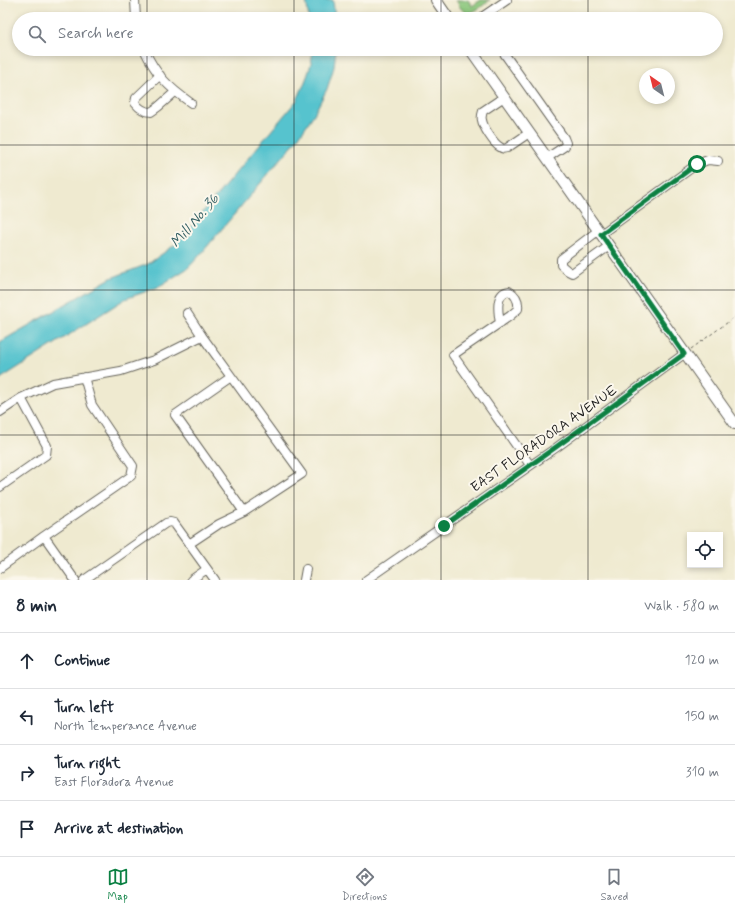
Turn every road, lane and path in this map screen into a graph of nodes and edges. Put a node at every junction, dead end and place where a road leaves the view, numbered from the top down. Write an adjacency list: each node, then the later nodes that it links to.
1 (135, 0): 4 (street)
2 (436, 0): 5 (main road)
3 (507, 0): 6 (street)
4 (136, 12)
5 (444, 12)
6 (489, 12)
7 (148, 56): 10 (street)
8 (475, 56): 12 (main road)
9 (506, 56): 15 (street)
10 (160, 75): 11 (street); 11 (street)
11 (175, 92): 13 (street)
12 (504, 97): 14 (main road); 14 (street)
13 (191, 103)
14 (529, 133): 15 (main road)
15 (547, 158): 17 (main road)
16 (718, 161): 17 (street)
17 (600, 232): 18 (main road); 18 (street)
18 (609, 246): 23 (main road)
19 (187, 313): 22 (street)
20 (735, 317): 23 (path)
21 (500, 323): 29 (street)
22 (202, 336): 24 (street); 25 (street)
23 (684, 354): 28 (main road); 29 (street, EAST FLORADORA AVENUE)
24 (231, 376): 31 (street); 31 (street)
25 (84, 378): 26 (street); 32 (street)
26 (21, 398): 27 (street); 30 (street)
27 (0, 412)
28 (735, 424)
29 (530, 465): 42 (street, EAST FLORADORA AVENUE)
30 (0, 487)
31 (244, 512): 33 (street)
32 (44, 536): 34 (street); 37 (street)
33 (189, 544): 35 (street); 38 (street)
34 (0, 568)
35 (207, 568): 39 (street); 40 (street)
36 (306, 569): 41 (street)
37 (75, 580)
38 (84, 580)
39 (191, 580)
40 (215, 580)
41 (304, 580)
42 (366, 580)

